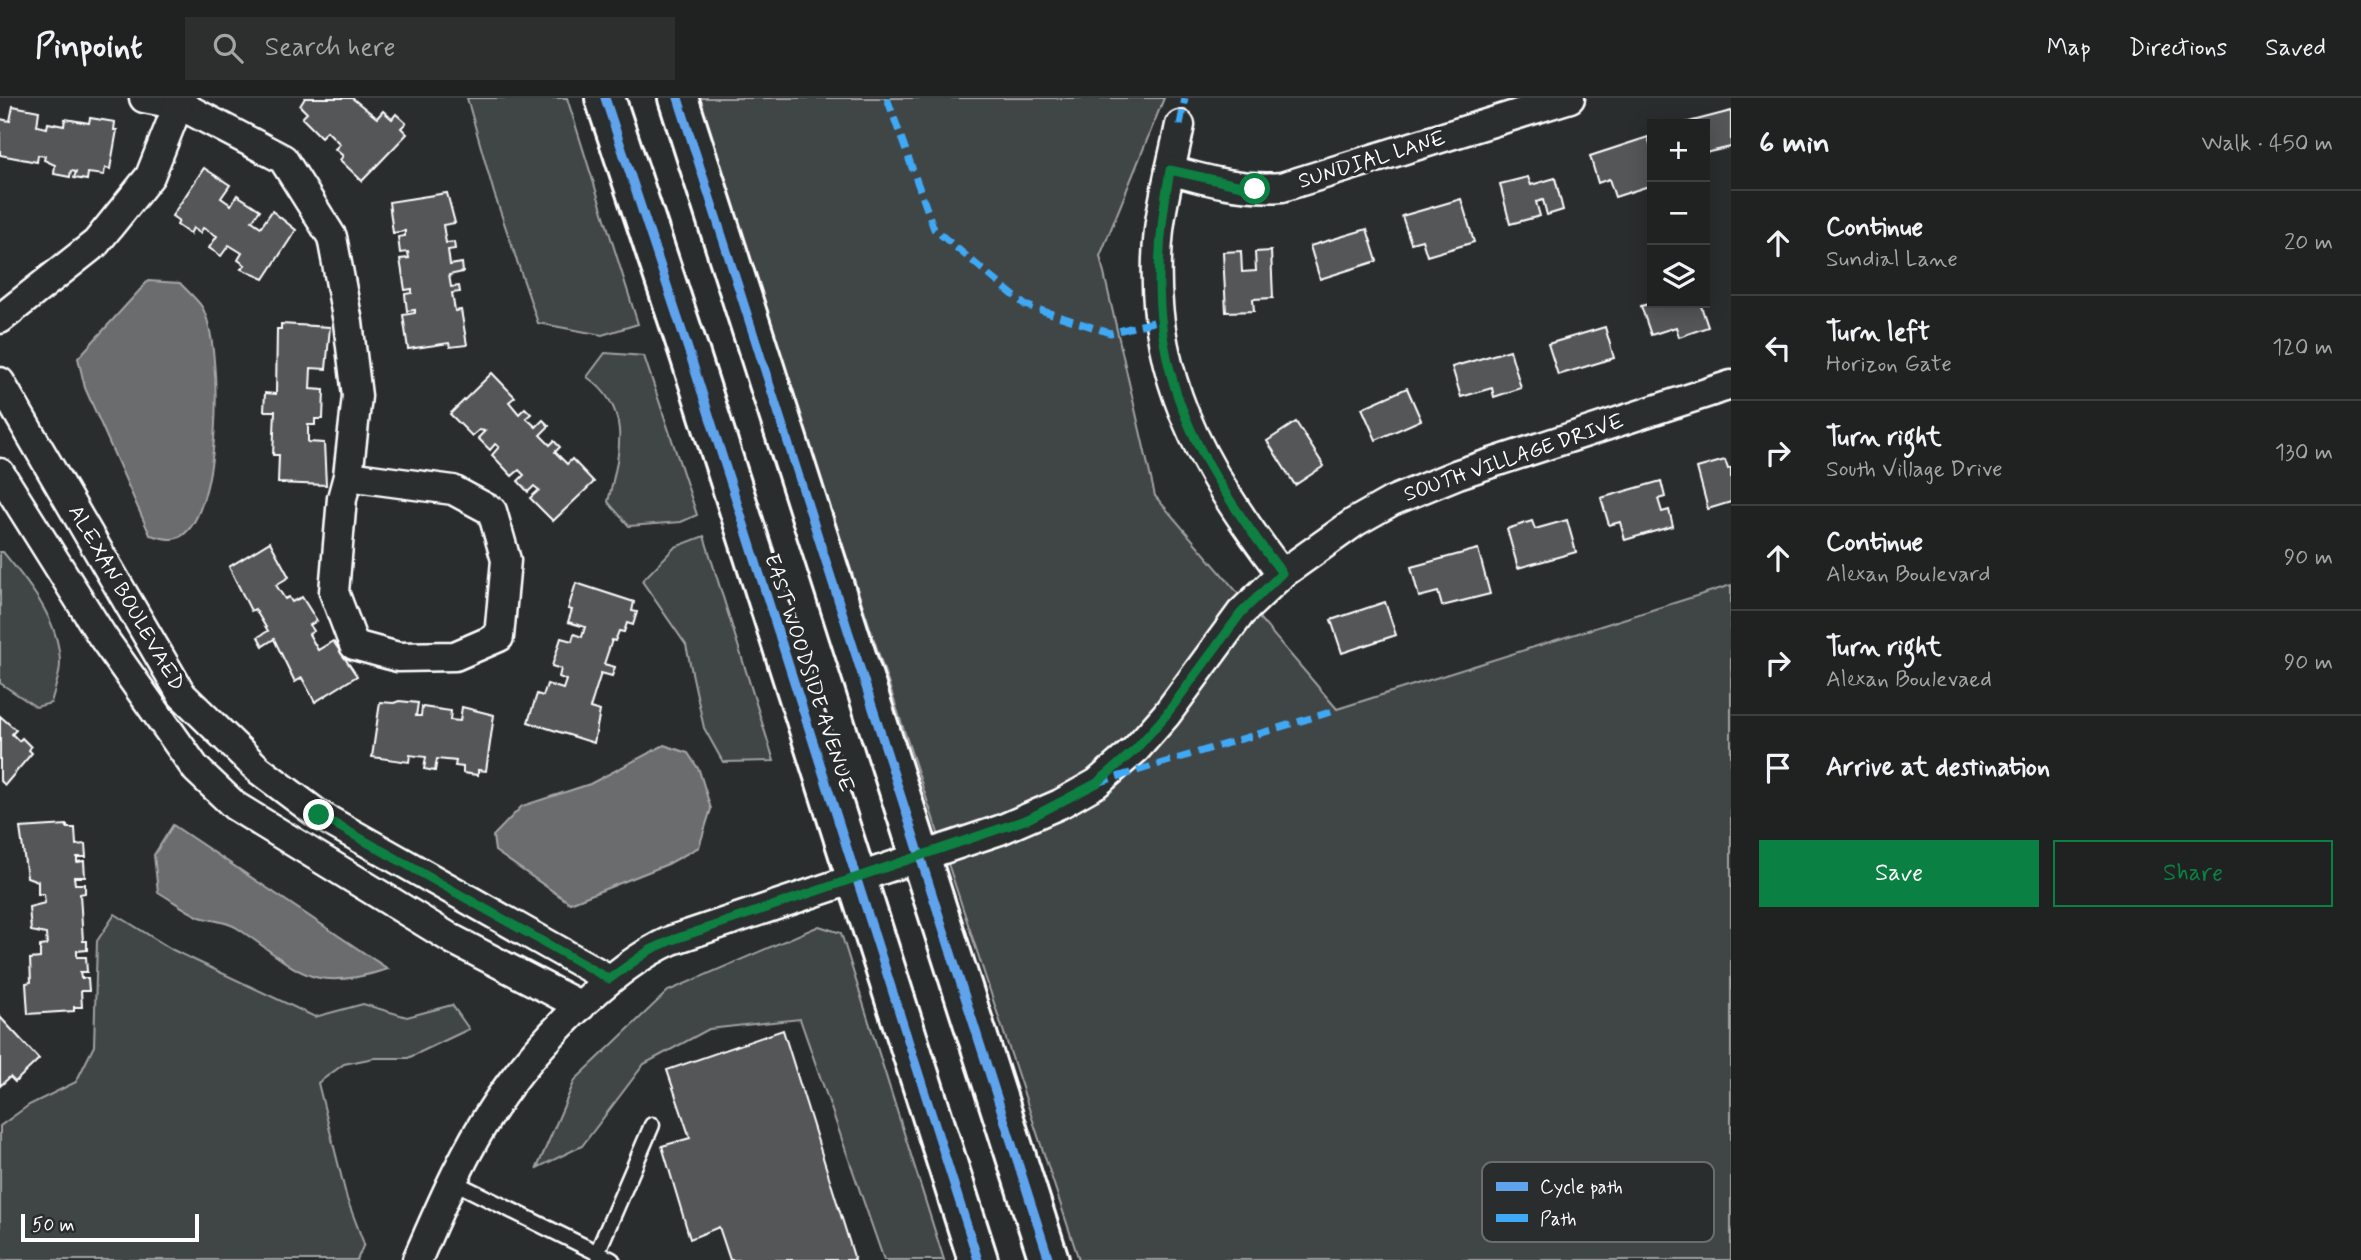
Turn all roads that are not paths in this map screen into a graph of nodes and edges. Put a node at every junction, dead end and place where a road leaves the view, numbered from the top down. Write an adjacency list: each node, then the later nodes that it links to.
1 (144, 98): 5 (street)
2 (605, 98): 17 (main road, EAST WOODSIDE AVENUE)
3 (677, 98): 16 (main road)
4 (1570, 98): 7 (street, SUNDIAL LANE)
5 (181, 101): 8 (street); 12 (street)
6 (1180, 125): 7 (street)
7 (1170, 170): 13 (street)
8 (0, 319)
9 (0, 382): 14 (street, ALEXAN BOULEVAED)
10 (1731, 385): 13 (street, SOUTH VILLAGE DRIVE)
11 (0, 473): 15 (street, ALEXAN BOULEVAED)
12 (348, 476): 12 (street)
13 (1282, 573): 16 (street, SOUTH VILLAGE DRIVE)
14 (291, 794): 15 (street); 18 (street, ALEXAN BOULEVAED)
15 (270, 827): 19 (street, ALEXAN BOULEVAED)
16 (921, 856): 17 (street, SOUTH VILLAGE DRIVE); 26 (main road)
17 (856, 878): 18 (street, SOUTH VILLAGE DRIVE); 25 (main road, EAST WOODSIDE AVENUE)
18 (609, 979): 19 (street, SOUTH VILLAGE DRIVE)
19 (581, 1006): 21 (street, SOUTH VILLAGE DRIVE)
20 (652, 1125): 22 (lane)
21 (452, 1181): 22 (lane); 23 (street, SOUTH VILLAGE DRIVE)
22 (597, 1253): 24 (lane)
23 (417, 1260)
24 (611, 1260)
25 (978, 1260)
26 (1049, 1260)

